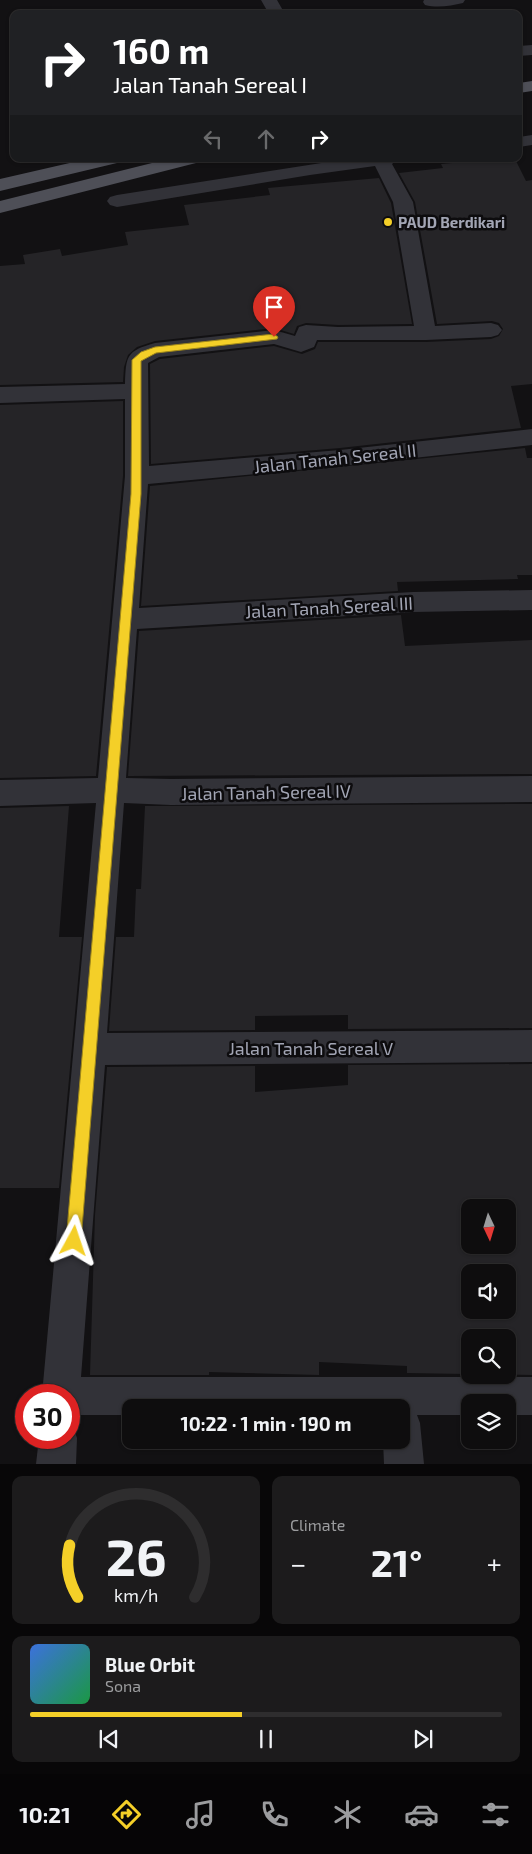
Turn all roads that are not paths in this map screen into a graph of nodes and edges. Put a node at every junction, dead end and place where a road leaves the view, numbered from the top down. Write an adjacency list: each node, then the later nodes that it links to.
1 (457, 0): 2 (street)
2 (433, 5)
3 (97, 162): 8 (main road)
4 (177, 162): 7 (main road)
5 (361, 162): 9 (street)
6 (384, 162): 13 (street)
7 (134, 173): 9 (street); 11 (main road)
8 (0, 185)
9 (142, 198): 10 (street)
10 (117, 201)
11 (0, 207)
12 (491, 330): 13 (street)
13 (426, 334): 14 (street)
14 (136, 391): 15 (street); 17 (street)
15 (0, 395)
16 (532, 437): 17 (street, Jalan Tanah Sereal II)
17 (137, 476): 19 (street)
18 (532, 600): 19 (street, Jalan Tanah Sereal III)
19 (126, 618): 21 (street)
20 (532, 789): 21 (street, Jalan Tanah Sereal IV)
21 (111, 790): 22 (street, Jalan Tanah Sereal IV); 24 (street)
22 (0, 793)
23 (532, 1046): 24 (street, Jalan Tanah Sereal V)
24 (90, 1049): 25 (street)
25 (62, 1384)
26 (80, 1396): 28 (street)
27 (532, 1396): 29 (street)
28 (145, 1399)
29 (410, 1408)
30 (57, 1449): 32 (street)
31 (403, 1449): 33 (street)
32 (56, 1464)
33 (404, 1464)

